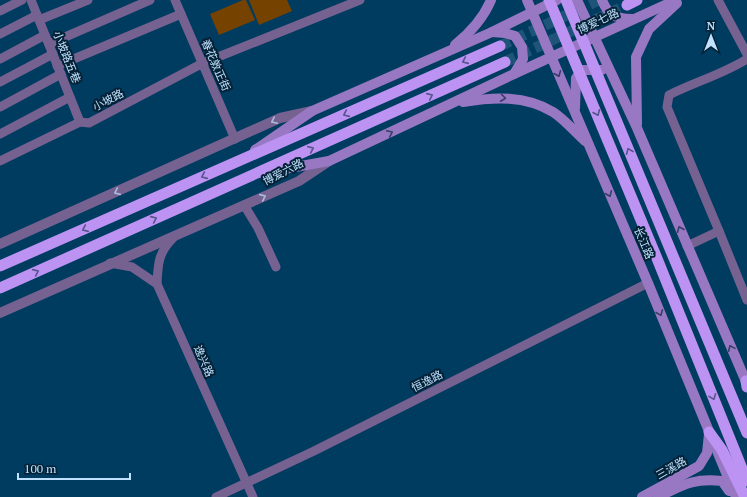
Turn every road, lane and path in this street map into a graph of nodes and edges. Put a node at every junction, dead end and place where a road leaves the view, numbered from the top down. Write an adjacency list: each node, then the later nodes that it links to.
1 (22, 0): 16 (street)
2 (31, 0): 19 (street, 小坡路五巷)
3 (88, 0): 19 (street)
4 (150, 0): 25 (street)
5 (175, 0): 18 (street, 春花敦正街)
6 (360, 0): 35 (street, 小坡路)
7 (491, 0): 28 (main road)
8 (526, 0): 17 (main road, 长江路)
9 (566, 0): 72 (highway, 长江路, one-way to 9)
10 (577, 0): 24 (main road)
11 (602, 0): 20 (main road)
12 (676, 0): 20 (main road, 博爱七路)
13 (680, 0): 46 (main road)
14 (718, 0): 30 (street)
15 (553, 1): 17 (main road); 73 (highway, 长江路, one-way to 73)
16 (0, 11)
17 (532, 12): 21 (main road); 31 (main road, 长江路)
18 (181, 14): 35 (street, 春花敦正街); 36 (street)
19 (38, 18): 22 (street); 23 (street, 小坡路五巷)
20 (634, 19): 24 (main road, 博爱七路)
21 (492, 32): 28 (main road); 37 (main road)
22 (0, 34)
23 (45, 35): 25 (street, 小坡路五巷); 32 (street)
24 (594, 37): 27 (main road, 博爱七路); 40 (main road)
25 (49, 44): 29 (street, 小坡路五巷)
26 (500, 46): 51 (highway, one-way to 51)
27 (574, 46): 31 (main road, 博爱六路)
28 (445, 53): 43 (main road)
29 (53, 54): 36 (street, 小坡路五巷); 38 (street)
30 (747, 54)
31 (551, 57): 37 (main road, 博爱六路); 44 (main road, 长江路, one-way to 44)
32 (0, 59)
33 (747, 59): 55 (street)
34 (505, 62): 53 (highway, 博爱六路, one-way to 34)
35 (203, 63): 45 (street, 小坡路); 48 (street, 春花敦正街)
36 (59, 70): 39 (street, 小坡路五巷); 42 (street)
37 (514, 74): 41 (main road, 博爱六路)
38 (0, 82)
39 (70, 97): 45 (street, 小坡路五巷); 47 (street)
40 (623, 99): 44 (main road); 46 (main road)
41 (451, 104): 49 (main road, one-way to 49); 52 (main road, 博爱六路, one-way to 41)
42 (0, 107)
43 (312, 111): 48 (street, one-way to 48); 51 (main road)
44 (575, 115): 49 (main road, 长江路)
45 (80, 122): 50 (street, 小坡路)
46 (637, 128): 58 (main road, one-way to 46)
47 (0, 134)
48 (235, 140): 57 (street, one-way to 57)
49 (587, 143): 64 (main road, 长江路, one-way to 64)
50 (0, 161)
51 (240, 161): 60 (highway, one-way to 60)
52 (329, 162): 53 (main road); 54 (street, 博爱六路, one-way to 52)
53 (252, 175): 66 (highway, 博爱六路, one-way to 53)
54 (244, 205): 56 (street, 博爱六路); 61 (street)
55 (718, 231): 58 (street); 63 (street)
56 (176, 235): 59 (street, 博爱六路); 65 (street, 逸兴路)
57 (0, 244)
58 (687, 246): 70 (main road, one-way to 58)
59 (110, 263): 65 (street); 69 (street, 博爱六路)
60 (0, 266)
61 (276, 266)
62 (747, 275): 63 (street)
63 (738, 279): 67 (street)
64 (648, 283): 71 (main road, 长江路, one-way to 71); 74 (street, 恒逸路)
65 (157, 284): 74 (street, 逸兴路)
66 (0, 288)
67 (745, 290): 68 (street)
68 (747, 300)
69 (0, 313)
70 (747, 384)
71 (709, 432): 77 (main road, 三溪路); 79 (main road, 长江路); 80 (highway)
72 (747, 433)
73 (747, 481)
74 (246, 482): 75 (street, 恒逸路); 76 (street, 逸兴路)
75 (216, 497)
76 (253, 497)
77 (642, 497)
78 (658, 497): 79 (main road)
79 (734, 497)
80 (745, 497)

